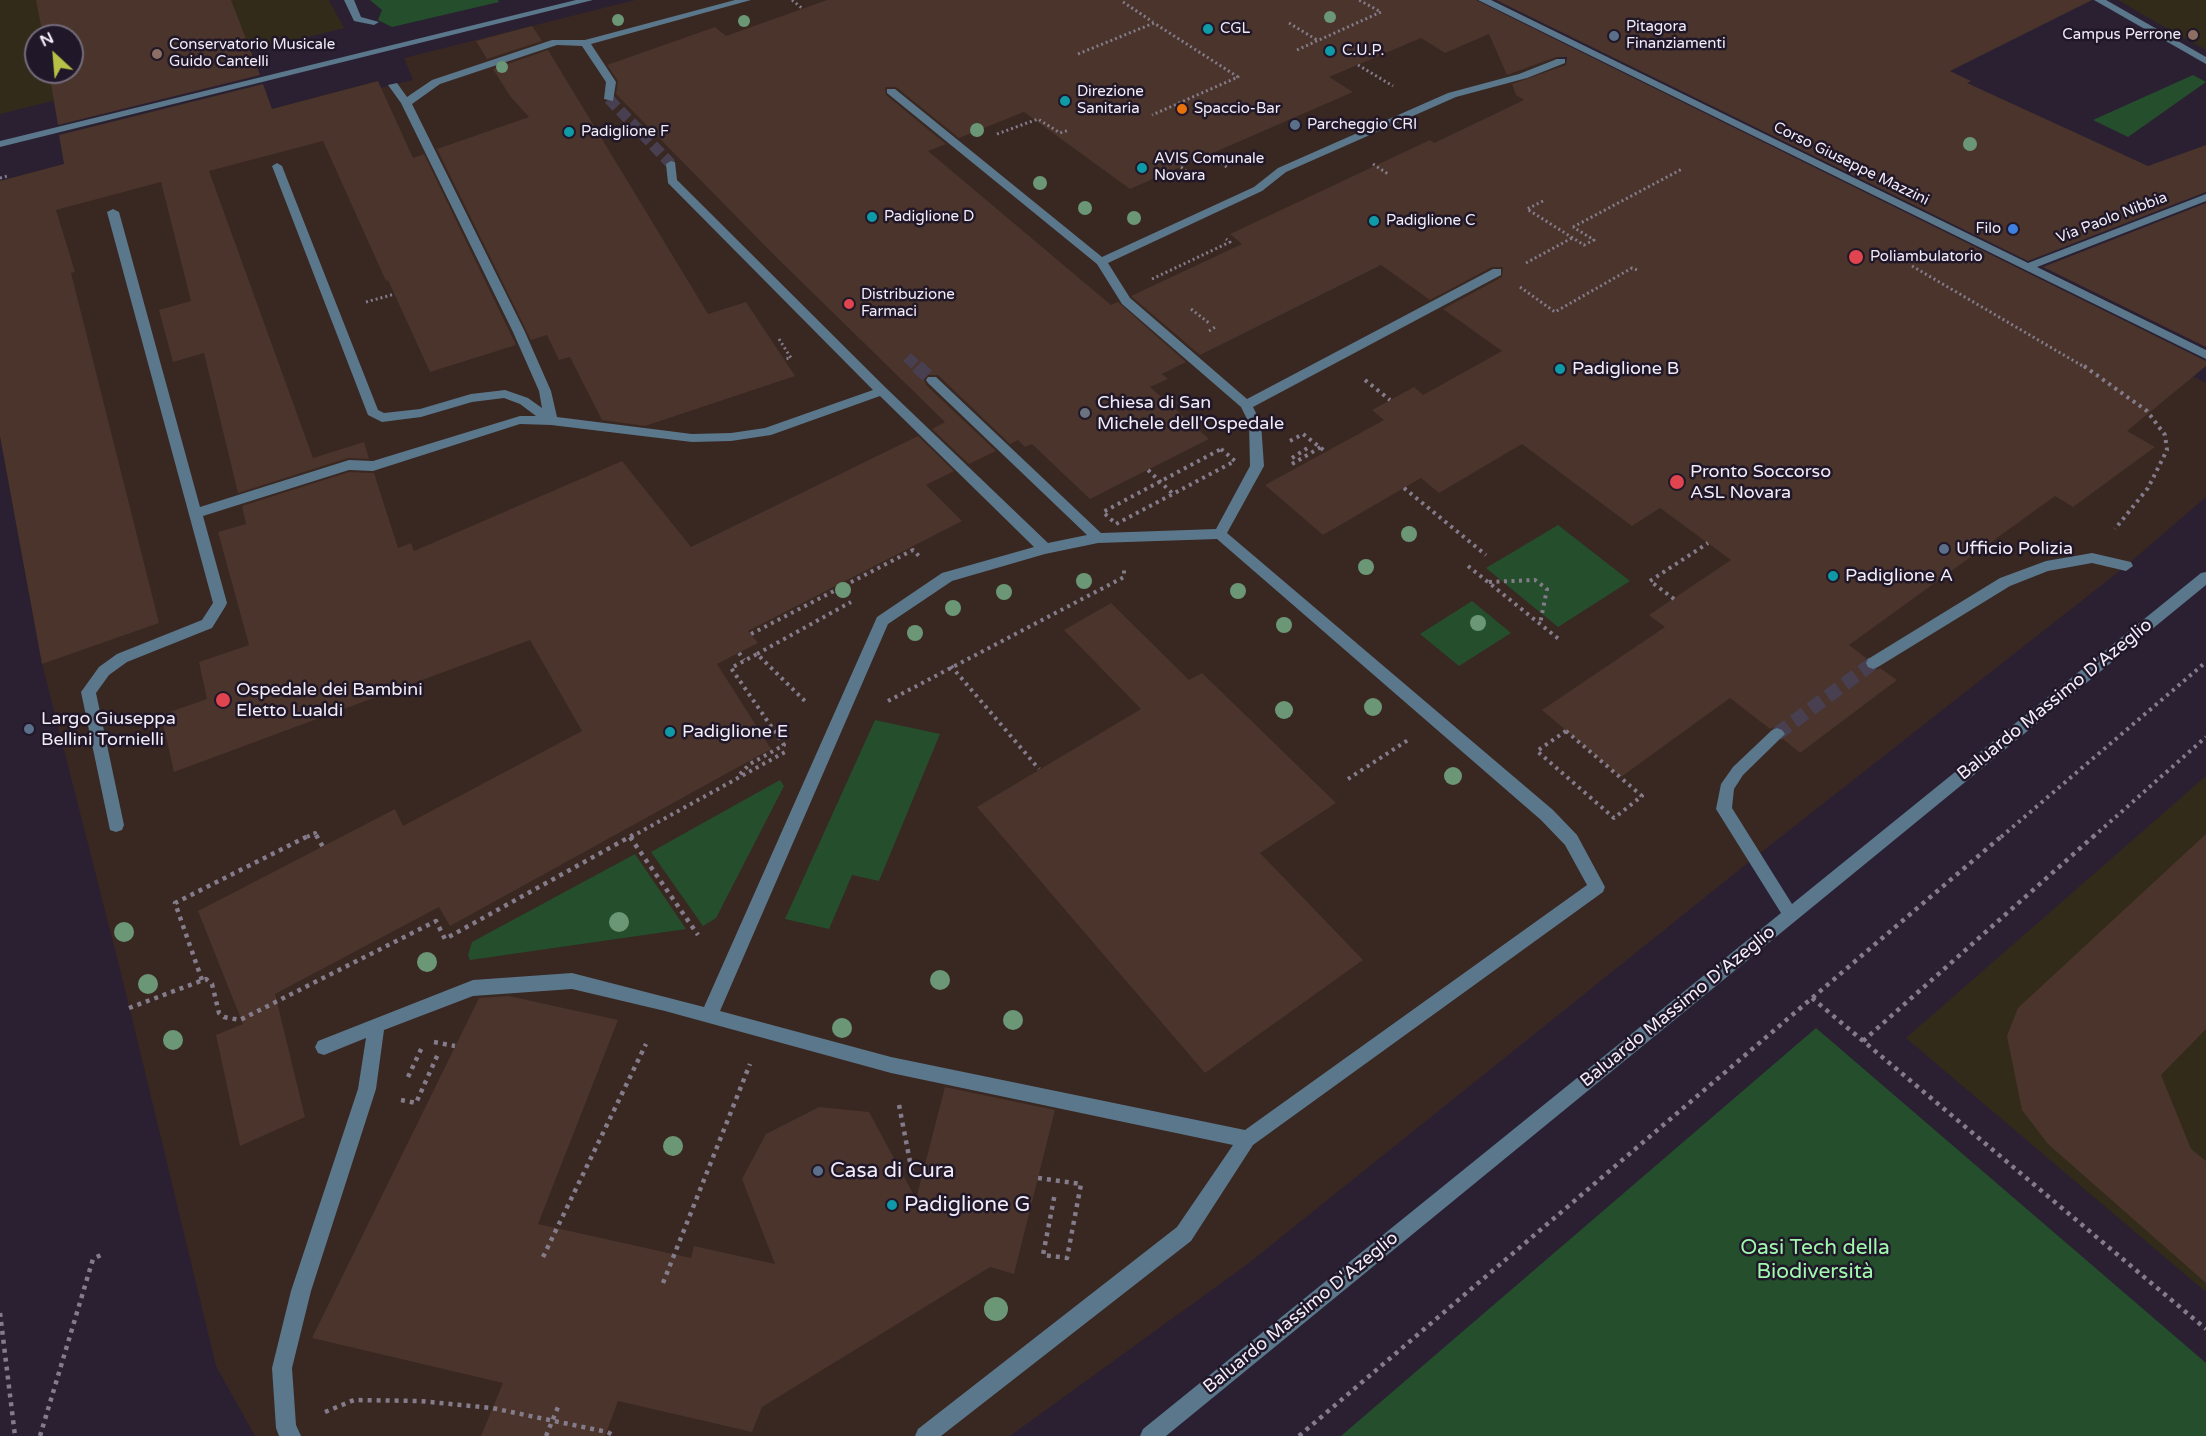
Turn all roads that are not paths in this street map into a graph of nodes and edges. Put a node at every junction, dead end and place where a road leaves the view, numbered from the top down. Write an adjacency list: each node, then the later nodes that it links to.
1 (349, 0): 6 (street)
2 (588, 0): 16 (street)
3 (746, 0): 9 (street)
4 (1483, 0): 22 (street, Corso Giuseppe Mazzini)
5 (2099, 0): 11 (street)
6 (357, 20): 7 (street); 8 (street)
7 (375, 22)
8 (347, 29)
9 (585, 43): 14 (street); 15 (street)
10 (1561, 61): 21 (street)
11 (2206, 61)
12 (393, 85): 15 (street)
13 (891, 91): 21 (street)
14 (609, 99)
15 (406, 104): 28 (street)
16 (0, 144)
17 (670, 164): 26 (street)
18 (277, 166): 28 (street)
19 (2206, 197): 22 (street, Via Paolo Nibbia)
20 (113, 212): 29 (street)
21 (1101, 262): 27 (street)
22 (2028, 267): 24 (street, Corso Giuseppe Mazzini)
23 (1500, 273): 27 (street)
24 (2206, 354)
25 (932, 380): 31 (street)
26 (882, 391): 28 (street); 32 (street)
27 (1246, 405): 30 (street)
28 (551, 421): 29 (street)
29 (196, 513): 37 (street)
30 (1220, 534): 31 (street); 42 (street)
31 (1098, 538): 32 (street)
32 (1045, 549): 39 (street)
33 (2126, 566): 35 (street)
34 (2206, 577): 38 (street, Baluardo Massimo D'Azeglio)
35 (1873, 663)
36 (1777, 734): 38 (street)
37 (116, 825)
38 (1790, 914): 45 (street, Baluardo Massimo D'Azeglio)
39 (709, 1016): 40 (street); 42 (street)
40 (376, 1025): 41 (street); 43 (street)
41 (324, 1047)
42 (1247, 1139): 44 (street)
43 (288, 1432)
44 (925, 1436)
45 (1150, 1436)

